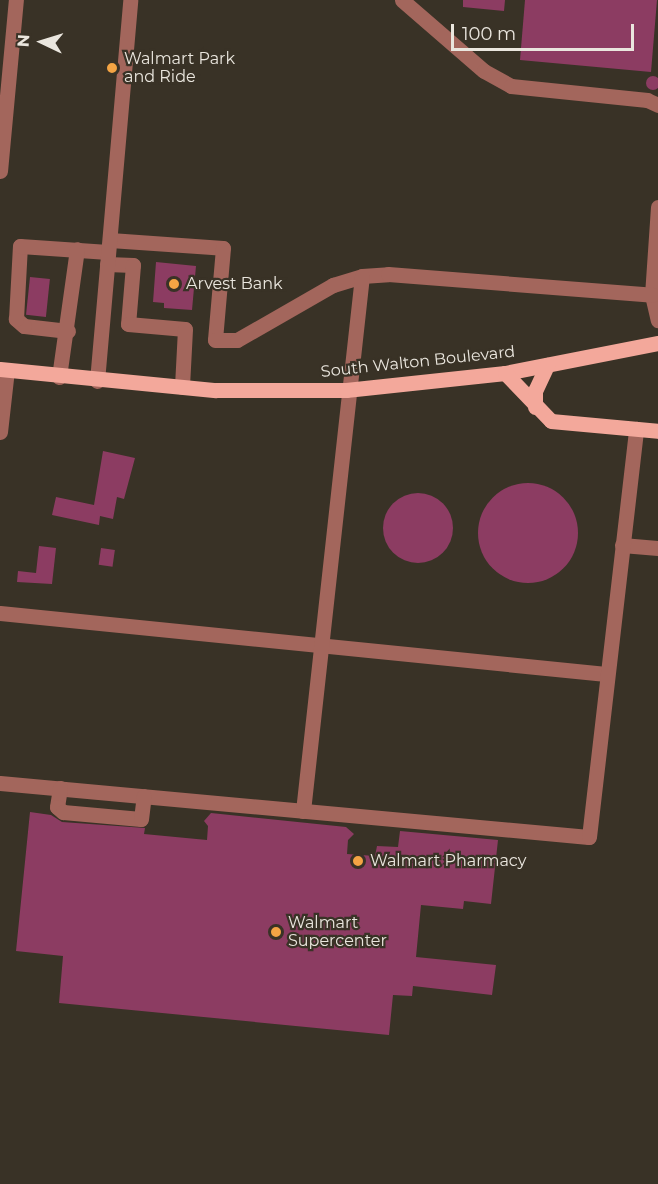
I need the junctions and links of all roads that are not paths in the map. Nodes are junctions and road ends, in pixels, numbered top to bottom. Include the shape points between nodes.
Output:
1 (16, 0) edge
2 (130, 0) edge
3 (402, 0) edge
4 (658, 105) edge
5 (0, 171) edge
6 (658, 207) edge
7 (77, 249) junction
8 (108, 252) junction
9 (656, 265) edge
10 (362, 276) junction
11 (652, 296) junction
12 (658, 320) edge
13 (68, 331) junction
14 (658, 342) edge
15 (547, 366) junction
16 (3, 370) edge
17 (505, 373) junction
18 (59, 377) junction
19 (97, 381) junction
20 (182, 387) junction
21 (346, 390) junction
22 (535, 407) junction
23 (636, 429) junction
24 (658, 431) edge
25 (0, 432) edge
26 (622, 545) junction
27 (658, 548) edge
28 (0, 613) edge
29 (320, 645) junction
30 (606, 674) junction
31 (0, 783) edge
32 (60, 788) junction
33 (144, 796) junction
34 (303, 811) junction

1 - 5 street
2 - 8 street
3 - 4 street via 484,70 511,87 647,100
6 - 9 street
7 - 8 street
7 - 13 street
7 - 13 street via 20,246 16,319 24,327
8 - 10 street via 223,248 215,340 237,340 333,285
8 - 19 street
8 - 20 street via 134,265 128,324 185,329
9 - 11 street
10 - 11 street via 388,274
10 - 21 street
11 - 12 street
13 - 18 street
14 - 15 main road, South Walton Boulevard
15 - 17 main road, South Walton Boulevard
15 - 22 main road via 535,391
16 - 18 main road, South Walton Boulevard
16 - 25 street
17 - 21 main road, South Walton Boulevard
17 - 22 main road
18 - 19 main road, South Walton Boulevard
19 - 20 main road, South Walton Boulevard
20 - 21 main road, South Walton Boulevard
21 - 29 street
22 - 23 main road via 551,421
23 - 24 main road
23 - 26 street
26 - 27 street
26 - 30 street
28 - 29 street
29 - 30 street
29 - 34 street
30 - 34 street via 589,837
31 - 32 street
32 - 33 street
32 - 33 street via 57,807 63,812 141,819
33 - 34 street

